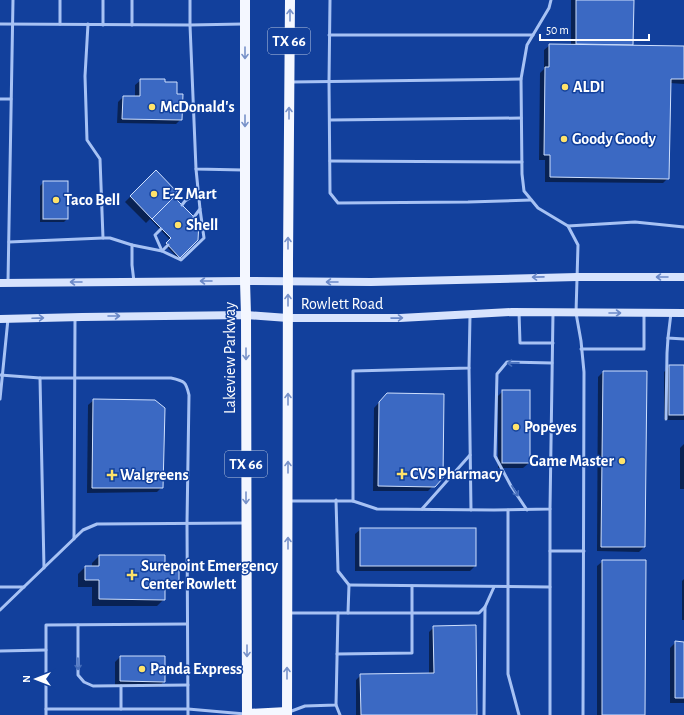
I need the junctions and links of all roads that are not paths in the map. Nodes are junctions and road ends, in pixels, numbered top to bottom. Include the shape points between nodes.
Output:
1 (13, 0) edge
2 (60, 0) edge
3 (103, 0) edge
4 (132, 0) edge
5 (190, 0) edge
6 (245, 0) edge
7 (290, 0) edge
8 (330, 0) edge
9 (551, 0) edge
10 (0, 24) edge
11 (13, 24) junction
12 (60, 24) junction
13 (88, 24) junction
14 (245, 24) junction
15 (103, 25) junction
16 (132, 25) junction
17 (190, 25) junction
18 (329, 35) junction
19 (533, 35) junction
20 (521, 79) junction
21 (289, 82) junction
22 (329, 82) junction
23 (0, 99) edge
24 (12, 99) junction
25 (521, 118) junction
26 (330, 120) junction
27 (330, 161) junction
28 (522, 162) junction
29 (196, 169) junction
30 (244, 170) junction
31 (198, 193) junction
32 (531, 200) junction
33 (182, 205) dead end
34 (200, 209) junction
35 (194, 217) dead end
36 (568, 226) junction
37 (161, 228) dead end
38 (684, 228) edge
39 (103, 238) junction
40 (9, 242) junction
41 (168, 245) dead end
42 (132, 246) junction
43 (162, 251) junction
44 (684, 276) edge
45 (577, 277) junction
46 (245, 281) junction
47 (4, 282) edge
48 (134, 282) junction
49 (288, 282) junction
50 (0, 291) edge
51 (519, 312) junction
52 (553, 313) junction
53 (576, 313) junction
54 (644, 313) junction
55 (671, 313) junction
56 (684, 313) edge
57 (470, 314) junction
58 (246, 316) junction
59 (75, 317) junction
60 (288, 318) junction
61 (4, 319) edge
62 (668, 338) junction
63 (684, 339) edge
64 (552, 343) junction
65 (581, 349) junction
66 (552, 363) junction
67 (469, 368) junction
68 (1, 375) edge
69 (40, 378) junction
70 (75, 378) junction
71 (0, 399) edge
72 (666, 419) dead end
73 (470, 455) junction
74 (336, 500) junction
75 (288, 501) junction
76 (353, 501) junction
77 (422, 509) junction
78 (550, 509) junction
79 (471, 510) junction
80 (508, 510) junction
81 (527, 510) junction
82 (187, 523) junction
83 (246, 523) junction
84 (74, 539) junction
85 (550, 551) junction
86 (584, 551) junction
87 (44, 568) junction
88 (349, 585) junction
89 (412, 586) junction
90 (0, 587) edge
91 (24, 587) junction
92 (494, 587) junction
93 (508, 587) junction
94 (550, 587) junction
95 (485, 606) junction
96 (0, 610) edge
97 (288, 613) junction
98 (338, 613) junction
99 (348, 613) junction
100 (412, 613) junction
101 (78, 624) junction
102 (187, 624) junction
103 (46, 650) junction
104 (0, 651) edge
105 (337, 654) junction
106 (188, 685) junction
107 (121, 686) junction
108 (336, 704) junction
109 (46, 709) junction
110 (121, 709) junction
111 (188, 709) junction
112 (287, 714) edge
113 (46, 715) edge
114 (188, 715) edge
115 (247, 715) edge
116 (340, 715) edge
117 (484, 715) edge
118 (519, 715) edge
119 (550, 715) edge
120 (583, 715) edge

1 - 11 lane
2 - 12 lane
3 - 15 lane
4 - 16 lane
5 - 17 lane
6 - 14 main road, Lakeview Parkway / TX 66
21 -> 7 main road, TX 66
8 - 18 lane
9 - 19 lane
10 - 11 lane
11 - 12 lane
11 - 24 lane
12 - 13 lane
13 - 15 lane
13 - 39 lane via 85,76 87,140 100,158
14 - 17 lane
14 -> 30 main road, Lakeview Parkway / TX 66
15 - 16 lane
16 - 17 lane
17 - 29 lane
18 - 19 lane
18 - 22 lane
19 - 20 lane via 527,45
20 - 22 lane
20 - 25 lane
21 - 22 lane
49 -> 21 main road, TX 66
22 - 26 lane
23 - 24 lane
24 - 40 lane
25 - 26 lane
25 - 28 lane
26 - 27 lane
27 - 28 lane
27 - 32 lane via 330,193 338,203
28 - 32 lane via 524,191
29 - 30 lane
29 - 31 lane
30 - 46 main road, Lakeview Parkway / TX 66
31 - 33 lane
31 - 34 lane
32 - 36 lane via 538,208
34 - 35 lane
34 - 43 lane via 204,238 181,260
36 - 38 lane via 635,222
36 - 45 lane via 578,245
37 - 43 lane via 155,235
39 - 40 lane
39 - 42 lane
40 - 47 lane
41 - 43 lane
42 - 43 lane
42 - 48 lane
44 -> 45 main road, Rowlett Road
45 -> 49 main road, Rowlett Road
45 - 53 lane
46 -> 48 main road, Rowlett Road
46 - 49 main road, Rowlett Road
46 - 58 main road, Lakeview Parkway / TX 66
48 -> 47 main road, Rowlett Road
47 - 50 main road
60 -> 49 main road, TX 66
51 - 52 main road, Rowlett Road
51 - 57 main road, Rowlett Road
51 - 64 lane via 520,343
52 - 53 main road, Rowlett Road
52 - 64 lane
53 -> 54 main road, Rowlett Road
53 - 65 lane
54 - 55 main road, Rowlett Road
54 - 65 lane via 644,349
55 - 56 main road, Rowlett Road
55 - 62 lane
60 -> 57 main road, Rowlett Road via 400,318
57 - 67 lane
59 -> 58 main road, Rowlett Road
58 - 60 main road, Rowlett Road
58 -> 83 main road, Lakeview Parkway / TX 66
61 -> 59 main road, Rowlett Road
59 - 70 lane
75 -> 60 main road, TX 66
61 - 68 lane
62 - 63 lane
62 - 72 lane
64 - 66 lane
65 - 86 lane via 584,372
66 - 78 lane
66 -> 81 lane via 507,362 497,374 495,456
67 - 73 lane
67 - 76 lane via 353,371
68 - 69 lane
68 - 71 lane
69 - 70 lane
69 - 87 lane
70 - 82 lane via 171,378 181,380 186,385 189,395
70 - 84 lane
73 - 77 lane
73 - 79 lane
74 - 75 lane
74 - 76 lane
74 - 88 lane via 338,571
97 -> 75 main road, TX 66
76 - 77 lane via 377,509
77 - 79 lane
78 - 81 lane
78 - 85 lane
79 - 80 lane
80 - 81 lane
80 - 93 lane
82 - 83 lane
82 - 84 lane via 97,524 83,530
82 - 102 lane
83 -> 115 main road, Lakeview Parkway / TX 66
84 - 87 lane
85 - 86 lane
85 - 94 lane
86 - 120 lane
87 - 91 lane
88 - 89 lane
88 - 99 lane
89 - 92 lane
89 - 100 lane
90 - 91 lane
91 - 96 lane
92 - 93 lane
92 - 95 lane
93 - 94 lane
93 - 118 lane via 508,674
94 - 119 lane
95 - 100 lane via 479,613
95 - 117 lane
97 - 98 lane
112 -> 97 main road, TX 66
98 - 99 lane
98 - 105 lane
99 - 100 lane
100 - 105 lane via 412,653
101 - 102 lane
101 - 103 lane via 46,625
101 -> 107 lane via 78,675 84,682 93,686
102 - 106 lane
103 - 104 lane
103 - 109 lane
105 - 108 lane
106 - 107 lane
106 - 111 lane
107 - 110 lane
108 - 112 lane via 305,706
108 - 116 lane
109 - 110 lane
109 - 113 lane
110 - 111 lane
111 - 114 lane
111 - 115 lane
112 - 115 main road

